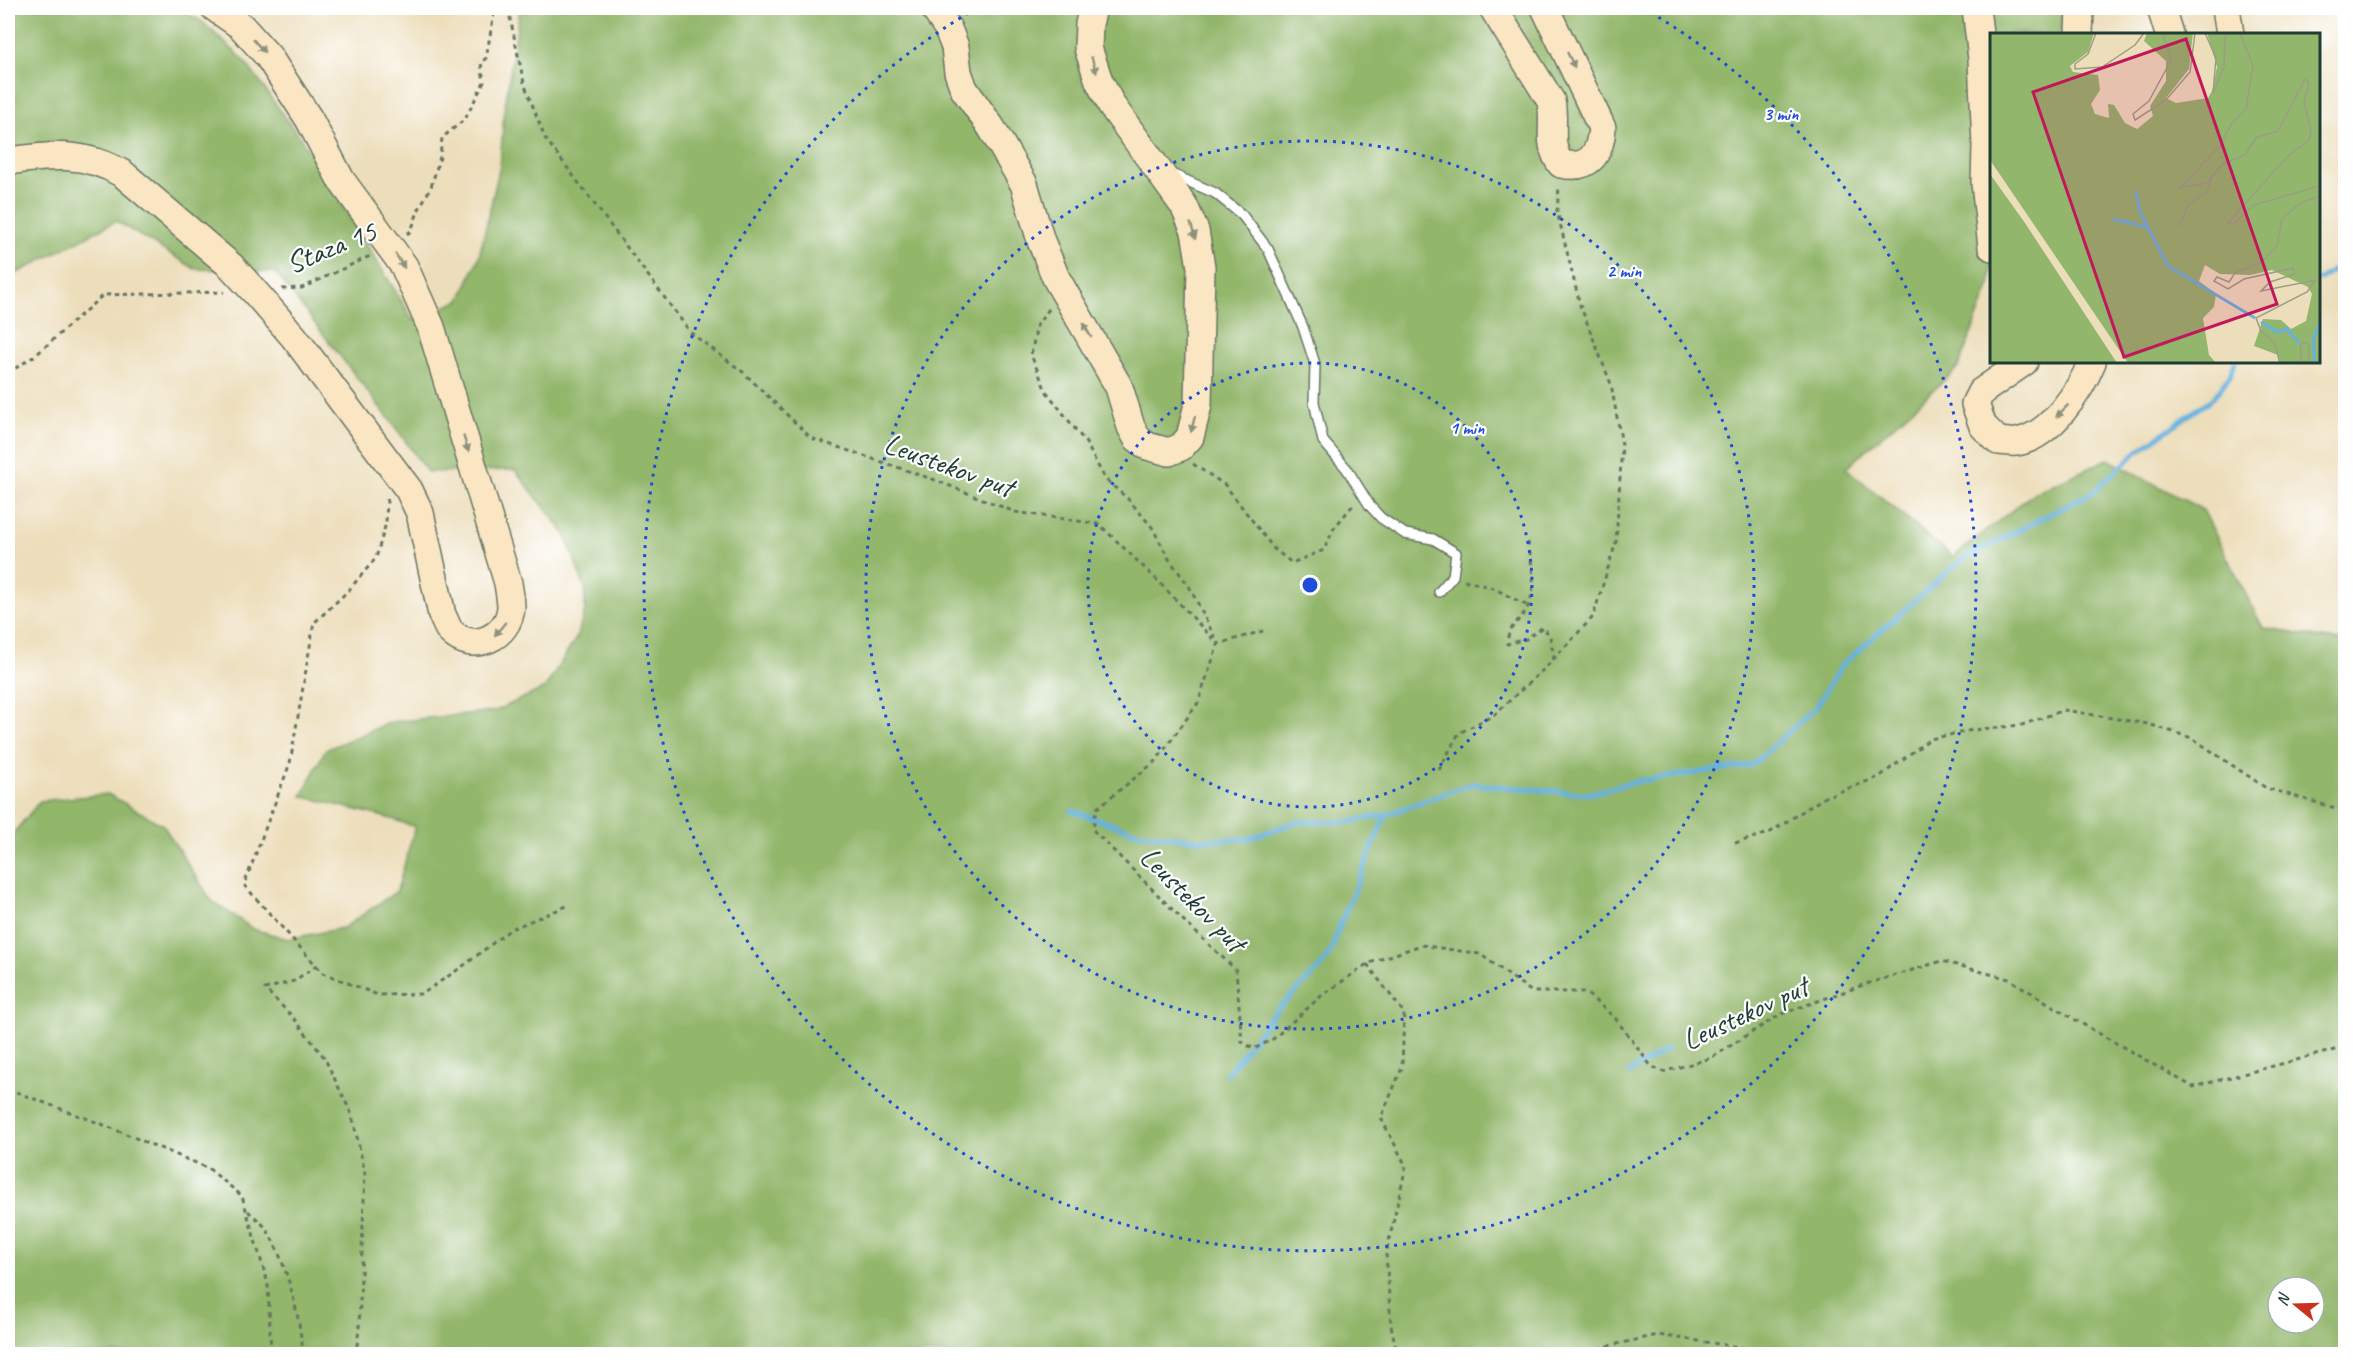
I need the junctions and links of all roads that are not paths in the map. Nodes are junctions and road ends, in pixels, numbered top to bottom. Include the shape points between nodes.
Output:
1 (215, 8) edge
2 (934, 8) edge
3 (1093, 8) edge
4 (1493, 8) edge
5 (1545, 8) edge
6 (1976, 8) edge
7 (2080, 8) edge
8 (2161, 8) edge
9 (2226, 8) edge
10 (2079, 33) edge
11 (2169, 33) edge
12 (2230, 33) edge
13 (8, 161) edge
14 (1156, 167) junction
15 (1990, 235) edge
16 (2023, 363) edge
17 (2091, 363) edge
18 (1439, 592) dead end

1 -> 13 main road via 241,26 268,56 309,119 341,180 404,266 431,327 508,583 511,608 505,625 491,639 460,639 449,630 442,615 420,513 409,490 294,337 231,266 108,165 58,156
14 -> 2 main road via 1184,206 1195,231 1201,267 1198,405 1190,437 1169,452 1147,446 1131,427 1119,387 1056,278 1024,184 964,89 948,29
3 -> 14 main road via 1088,48 1099,81
5 -> 4 main road via 1602,128 1601,144 1594,157 1574,167 1561,164 1554,154 1551,101
6 - 15 main road
7 - 10 main road
8 - 11 main road
9 - 12 main road
14 - 18 lane via 1215,193 1242,214 1268,249 1315,364 1314,402 1323,441 1381,518 1405,534 1433,539 1456,553 1453,576
17 -> 16 main road via 2071,402 2048,425 2018,442 1998,441 1983,426 1975,405 1981,392

